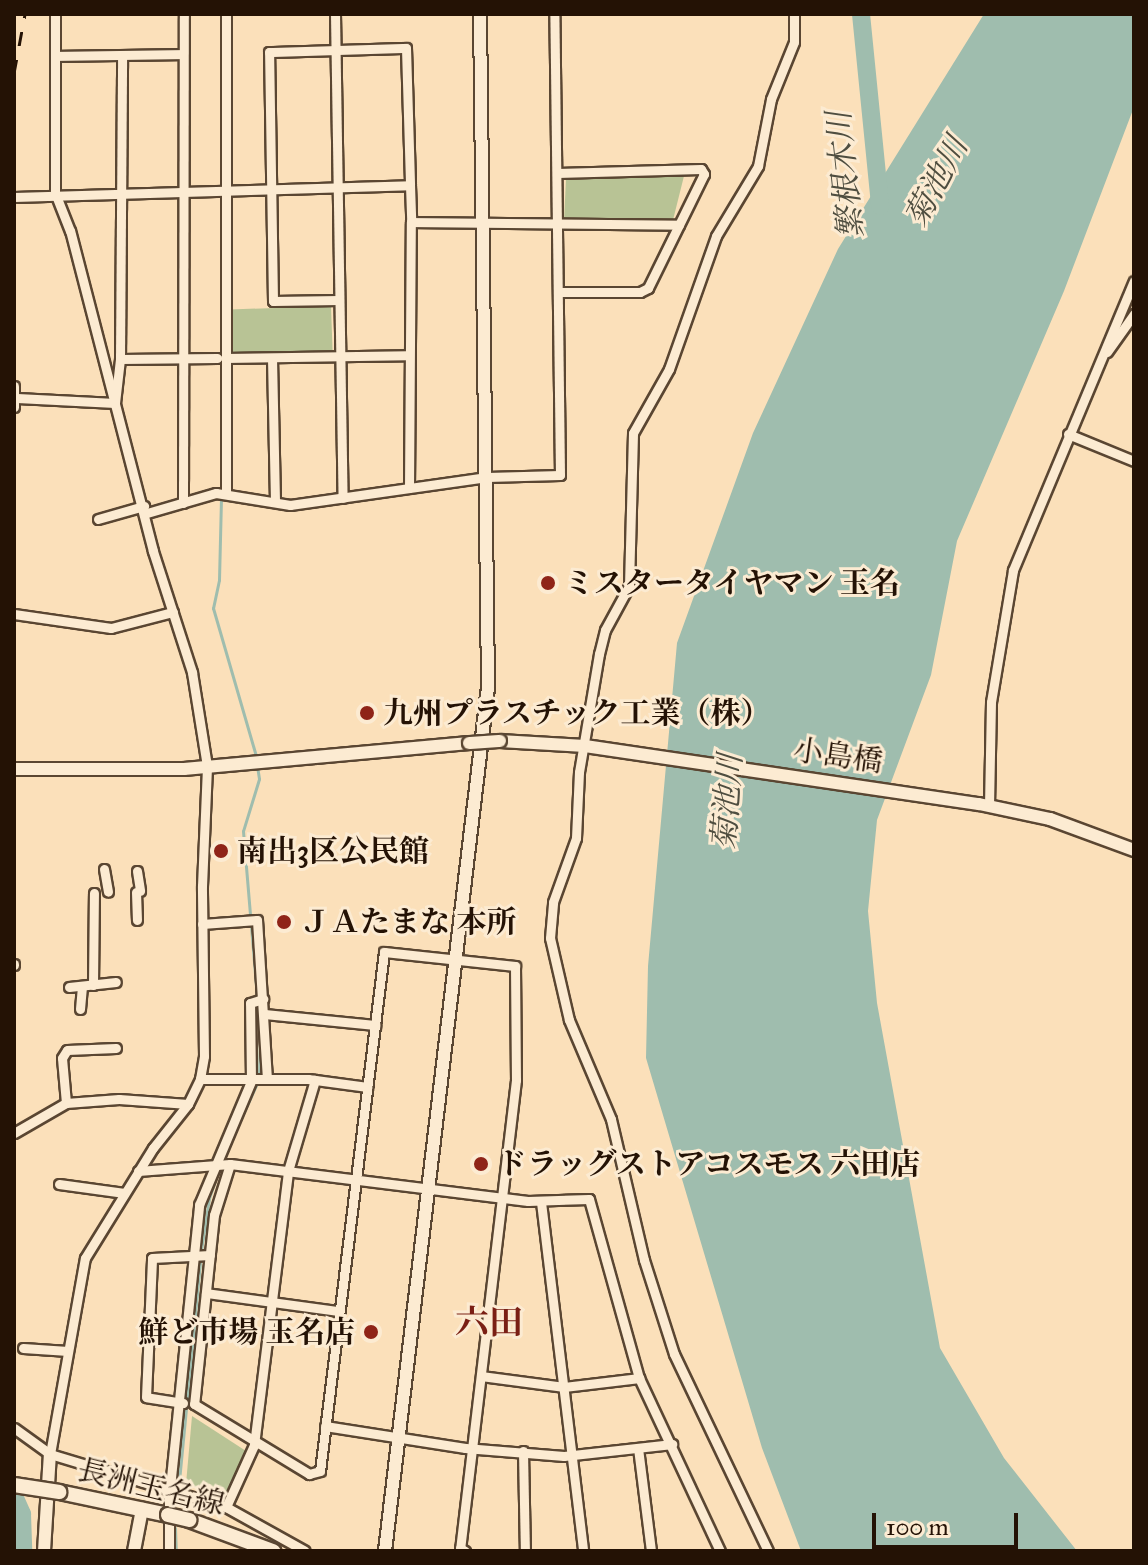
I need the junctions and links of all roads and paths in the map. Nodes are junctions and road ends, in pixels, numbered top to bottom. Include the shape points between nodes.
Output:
1 (55, 14) edge
2 (184, 14) edge
3 (226, 14) edge
4 (335, 14) edge
5 (480, 14) edge
6 (554, 14) edge
7 (794, 14) edge
8 (335, 51) junction
9 (183, 54) junction
10 (56, 56) junction
11 (122, 56) junction
12 (557, 173) junction
13 (410, 185) junction
14 (336, 189) junction
15 (270, 190) junction
16 (121, 191) junction
17 (183, 191) junction
18 (220, 191) junction
19 (55, 193) junction
20 (14, 197) edge
21 (411, 222) junction
22 (679, 225) junction
23 (483, 226) junction
24 (558, 226) junction
25 (1134, 281) edge
26 (559, 292) junction
27 (339, 300) junction
28 (1134, 314) edge
29 (1104, 354) junction
30 (407, 355) junction
31 (340, 357) junction
32 (221, 358) junction
33 (272, 358) junction
34 (120, 359) junction
35 (183, 359) junction
36 (14, 386) edge
37 (15, 402) edge
38 (115, 403) junction
39 (1068, 434) junction
40 (1134, 461) edge
41 (487, 477) junction
42 (409, 488) junction
43 (222, 493) junction
44 (343, 498) junction
45 (275, 501) junction
46 (183, 503) junction
47 (145, 510) junction
48 (98, 519) dead end
49 (173, 612) junction
50 (14, 614) edge
51 (589, 747) junction
52 (207, 766) junction
53 (14, 769) edge
54 (984, 805) junction
55 (1134, 850) edge
56 (104, 869) dead end
57 (137, 871) dead end
58 (108, 892) dead end
59 (94, 893) dead end
60 (137, 920) dead end
61 (202, 924) junction
62 (457, 960) junction
63 (116, 982) dead end
64 (88, 985) junction
65 (69, 987) dead end
66 (259, 1000) junction
67 (80, 1009) dead end
68 (264, 1014) junction
69 (375, 1025) junction
70 (116, 1048) dead end
71 (200, 1079) junction
72 (258, 1080) junction
73 (315, 1080) junction
74 (367, 1087) junction
75 (66, 1103) junction
76 (188, 1104) junction
77 (14, 1133) edge
78 (221, 1164) junction
79 (138, 1171) junction
80 (288, 1171) junction
81 (355, 1178) junction
82 (59, 1184) dead end
83 (429, 1187) junction
84 (124, 1193) junction
85 (504, 1198) junction
86 (541, 1202) junction
87 (201, 1254) junction
88 (206, 1293) junction
89 (272, 1303) junction
90 (338, 1311) junction
91 (23, 1348) dead end
92 (68, 1351) junction
93 (481, 1376) junction
94 (639, 1378) junction
95 (564, 1387) junction
96 (187, 1404) junction
97 (325, 1426) junction
98 (14, 1428) edge
99 (399, 1436) junction
100 (672, 1444) junction
101 (254, 1445) junction
102 (472, 1448) junction
103 (638, 1448) junction
104 (523, 1451) junction
105 (50, 1454) junction
106 (571, 1454) junction
107 (14, 1485) edge
108 (171, 1488) junction
109 (226, 1507) junction
110 (142, 1509) junction
111 (721, 1549) edge
112 (44, 1551) edge
113 (134, 1551) edge
114 (169, 1551) edge
115 (273, 1551) edge
116 (305, 1551) edge
117 (385, 1551) edge
118 (465, 1551) edge
119 (525, 1551) edge
120 (583, 1551) edge
121 (651, 1551) edge
122 (768, 1551) edge

1 - 10 street
2 - 9 street
3 - 18 street
4 - 8 street
5 - 23 street
6 - 12 street
7 - 51 street via 794,42 771,99 758,166 716,236 676,354 633,433 629,586 605,630
8 - 13 street via 406,48
8 - 14 street
8 - 15 street via 269,52
9 - 11 street
9 - 17 street
10 - 11 street
10 - 19 street
11 - 16 street
12 - 22 street via 701,169 704,174
12 - 24 street
13 - 14 street
13 - 21 street
14 - 15 street
14 - 27 street
15 - 18 street
15 - 27 street via 273,301
16 - 17 street
16 - 19 street
16 - 34 street
17 - 18 street
17 - 35 street
18 - 32 street
19 - 20 street
19 - 38 street
21 - 23 street
21 - 30 street
22 - 24 street
22 - 26 street via 648,288
23 - 24 street
23 - 41 street
24 - 26 street
25 - 29 street
26 - 41 street via 560,475
27 - 31 street
28 - 29 street
29 - 39 street
30 - 31 street
30 - 42 street
31 - 33 street
31 - 44 street
32 - 33 street
32 - 35 street
32 - 43 street
33 - 45 street
34 - 35 street
34 - 38 street
35 - 46 street
36 - 37 street
37 - 38 street
38 - 47 street
39 - 40 street
39 - 54 street via 1005,602
41 - 42 street
41 - 62 street via 488,687
42 - 44 street
43 - 45 street
43 - 46 street
44 - 45 street via 290,505
46 - 47 street
47 - 48 street
47 - 49 street
49 - 50 street via 111,628
49 - 52 street via 192,672
51 - 52 street, 小島橋, bridge via 500,741
51 - 54 street, 小島橋
51 - 122 street via 576,838 553,902 550,938 559,983 574,1034 611,1119 644,1260 674,1354
52 - 53 street, 小島橋
52 - 61 street
54 - 55 street, 小島橋 via 1050,819
56 - 58 street
57 - 60 street
59 - 64 street
61 - 66 street via 257,920
61 - 71 street
62 - 69 street via 384,952
62 - 83 street
62 - 85 street via 515,966 519,976 516,1080
63 - 64 street
64 - 65 street
64 - 67 street
66 - 68 street
66 - 72 street
68 - 69 street
68 - 72 street
69 - 74 street
70 - 75 street via 67,1050 62,1058
71 - 72 street
71 - 76 street
72 - 73 street
72 - 78 street
73 - 74 street
73 - 80 street
74 - 81 street
75 - 76 street via 119,1099
75 - 77 street
76 - 79 street
78 - 79 street
78 - 80 street
78 - 87 street
78 - 87 street via 199,1205
79 - 84 street
80 - 81 street
80 - 89 street
81 - 83 street
81 - 90 street
82 - 84 street
83 - 85 street
83 - 99 street
84 - 92 street via 85,1258
85 - 86 street
85 - 93 street
86 - 94 street via 593,1203
86 - 95 street
87 - 88 street
87 - 96 street
87 - 96 street via 152,1258 146,1397
88 - 89 street
88 - 96 street
89 - 90 street
89 - 101 street
90 - 97 street
91 - 92 street
92 - 105 street
93 - 95 street
93 - 102 street
94 - 95 street
94 - 100 street
95 - 106 street
96 - 101 street
96 - 108 street
97 - 99 street
97 - 101 street via 320,1471 309,1474
98 - 105 street
99 - 102 street
99 - 117 street
100 - 103 street
100 - 111 street
101 - 109 street
102 - 104 street
102 - 118 street via 460,1548
103 - 106 street
103 - 121 street
104 - 106 street
104 - 119 street
105 - 108 street
105 - 112 street
106 - 120 street
107 - 110 main road, 長洲玉名線, bridge
108 - 109 street
108 - 114 street
109 - 116 street
110 - 113 street
110 - 115 main road, 長洲玉名線, bridge

